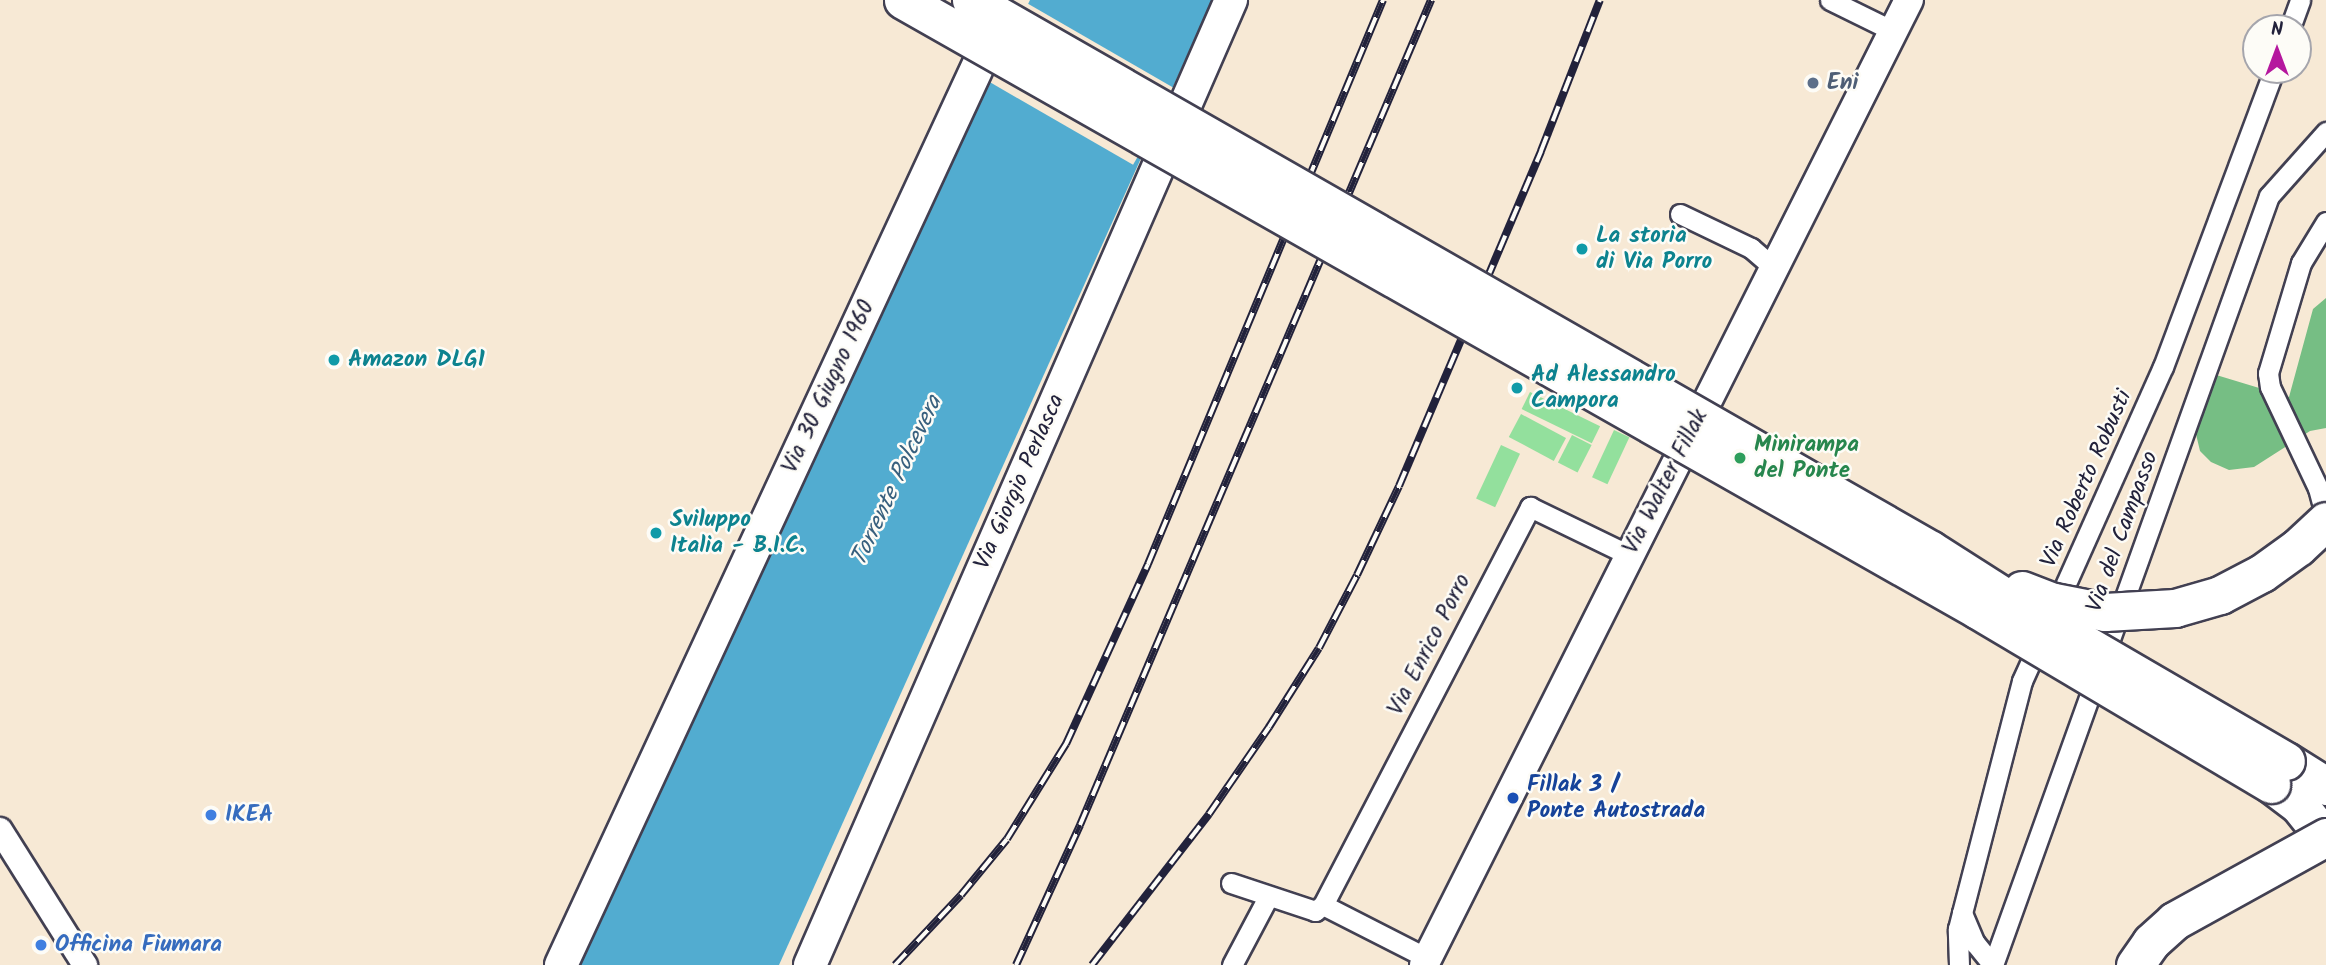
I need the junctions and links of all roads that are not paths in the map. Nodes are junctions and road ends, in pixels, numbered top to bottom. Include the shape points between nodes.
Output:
1 (904, 0) edge
2 (971, 0) edge
3 (1008, 0) edge
4 (1231, 0) edge
5 (1830, 0) edge
6 (1909, 0) edge
7 (1893, 32) junction
8 (2269, 84) edge
9 (2326, 132) edge
10 (1680, 214) dead end
11 (2326, 222) edge
12 (1773, 268) junction
13 (2326, 520) edge
14 (1931, 550) junction
15 (1629, 555) junction
16 (2279, 773) junction
17 (2326, 786) edge
18 (0, 830) edge
19 (2326, 838) edge
20 (1231, 883) dead end
21 (1268, 897) junction
22 (1323, 905) junction
23 (1962, 913) junction
24 (1426, 961) edge
25 (85, 965) edge
26 (561, 965) edge
27 (810, 965) edge
28 (1232, 965) edge
29 (1959, 965) edge
30 (1993, 965) edge
31 (2135, 965) edge

1 - 16 highway, bridge via 1978,610
2 - 14 highway, bridge
3 - 26 main road, Via 30 Giugno 1960
4 - 27 main road, Via Giorgio Perlasca
5 - 7 street
6 - 7 main road, Via Walter Fillak
7 - 12 main road, Via Walter Fillak
8 - 23 street, Via Roberto Robusti via 2163,367 2022,681
9 - 30 street, Via del Campasso via 2269,196
10 - 12 street via 1751,248
11 - 13 street via 2301,263 2268,373 2270,387 2318,488
12 - 15 main road, Via Walter Fillak
13 - 14 highway, bridge via 2280,561 2242,584 2196,603 2153,611 2105,611 2054,602
14 - 16 highway, bridge
15 - 22 street, Via Enrico Porro via 1530,507
15 - 24 main road, Via Walter Fillak
16 - 17 highway
16 - 19 highway
18 - 25 street
19 - 31 highway, bridge via 2174,921
20 - 21 street
21 - 22 street via 1315,911
21 - 28 street
22 - 24 street
23 - 29 street, Via Roberto Robusti
23 - 30 street via 1975,943

